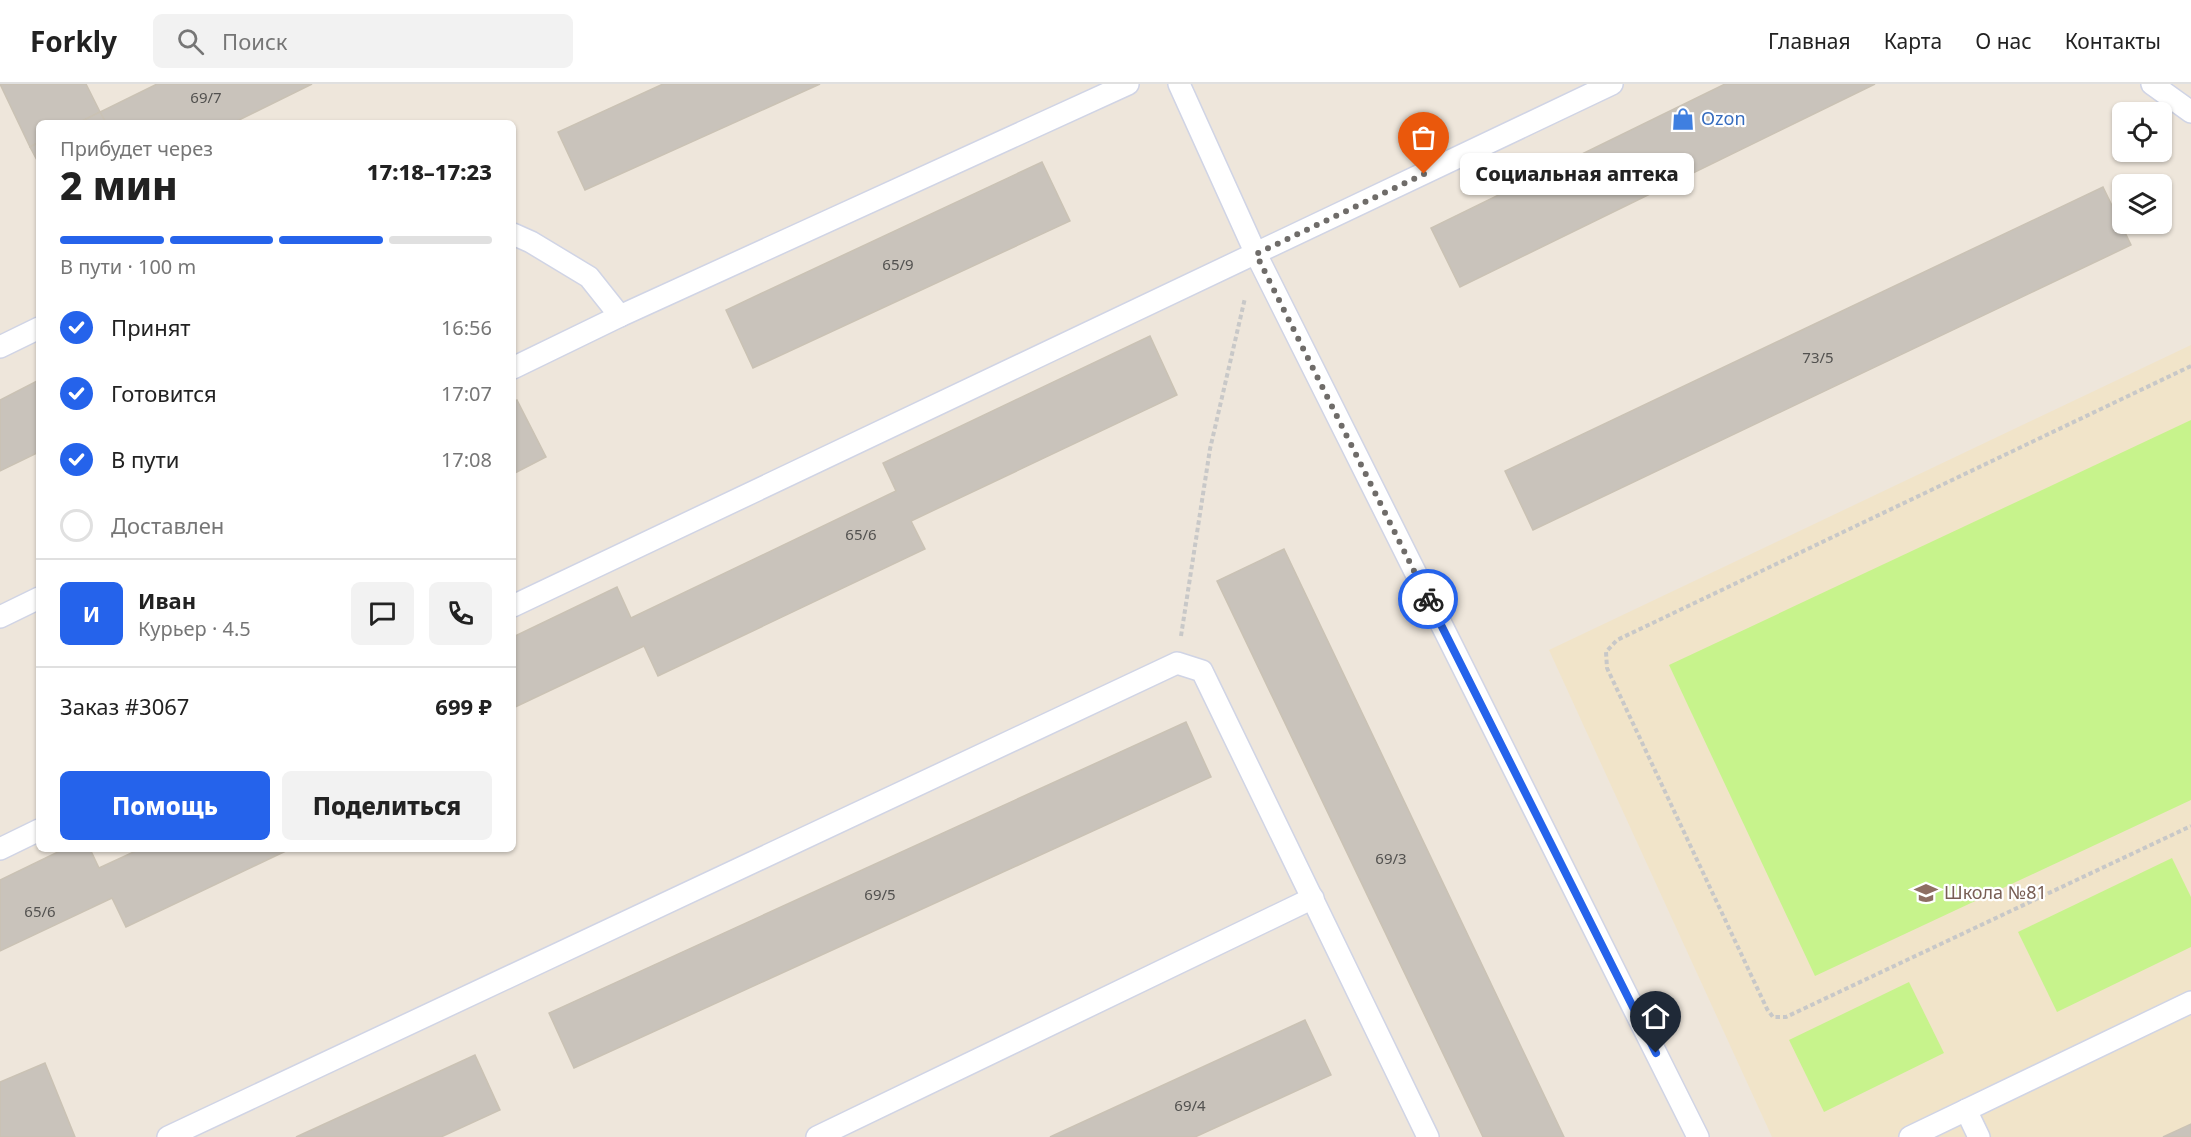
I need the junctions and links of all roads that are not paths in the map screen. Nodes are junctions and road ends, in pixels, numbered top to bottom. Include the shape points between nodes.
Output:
1 (1128, 84) edge
2 (1179, 84) edge
3 (1612, 84) edge
4 (2152, 84) edge
5 (2191, 112) edge
6 (516, 235) edge
7 (1256, 254) junction
8 (620, 316) junction
9 (36, 329) edge
10 (0, 347) edge
11 (516, 367) edge
12 (36, 599) edge
13 (516, 605) edge
14 (0, 617) edge
15 (36, 831) edge
16 (0, 849) edge
17 (1313, 898) junction
18 (2191, 1002) edge
19 (1966, 1110) junction
20 (168, 1137) edge
21 (817, 1137) edge
22 (1428, 1137) edge
23 (1698, 1137) edge
24 (1910, 1137) edge
25 (1979, 1137) edge

1 - 8 lane
2 - 7 lane
3 - 7 lane
4 - 5 lane
6 - 8 lane via 589,277
7 - 13 lane
7 - 23 lane
8 - 11 lane
9 - 10 lane
12 - 14 lane
15 - 16 lane
17 - 20 lane via 1202,671 1177,663
17 - 21 lane
17 - 22 lane
18 - 19 lane
19 - 24 lane
19 - 25 lane

